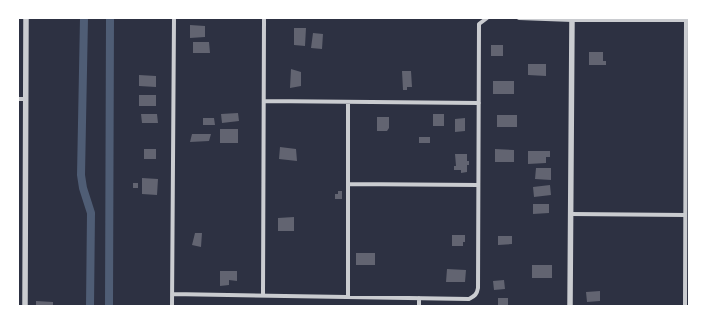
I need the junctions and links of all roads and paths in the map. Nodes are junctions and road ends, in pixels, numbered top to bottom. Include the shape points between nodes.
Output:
1 (26, 18) edge
2 (174, 18) edge
3 (264, 18) edge
4 (487, 18) edge
5 (519, 18) edge
6 (572, 19) edge
7 (688, 20) edge
8 (18, 99) edge
9 (25, 100) junction
10 (264, 102) junction
11 (348, 102) junction
12 (479, 103) junction
13 (687, 109) edge
14 (348, 184) junction
15 (478, 185) junction
16 (571, 214) junction
17 (685, 214) junction
18 (172, 294) junction
19 (263, 295) junction
20 (348, 297) junction
21 (419, 298) junction
22 (687, 300) edge
23 (25, 306) edge
24 (172, 306) edge
25 (419, 306) edge
26 (570, 306) edge
27 (685, 306) edge

1 - 9 street
2 - 18 street
3 - 10 street
4 - 12 street via 479,24
5 - 6 street
6 - 7 street
6 - 16 street
7 - 13 street
8 - 9 street
9 - 23 street
10 - 11 street
10 - 19 street
11 - 12 street
11 - 14 street
12 - 15 street
13 - 17 street
14 - 15 street
14 - 20 street
15 - 21 street via 477,293 469,299
16 - 17 street
16 - 26 street
17 - 22 street
18 - 19 street
18 - 24 street
19 - 20 street
20 - 21 street
21 - 25 street
22 - 27 street

